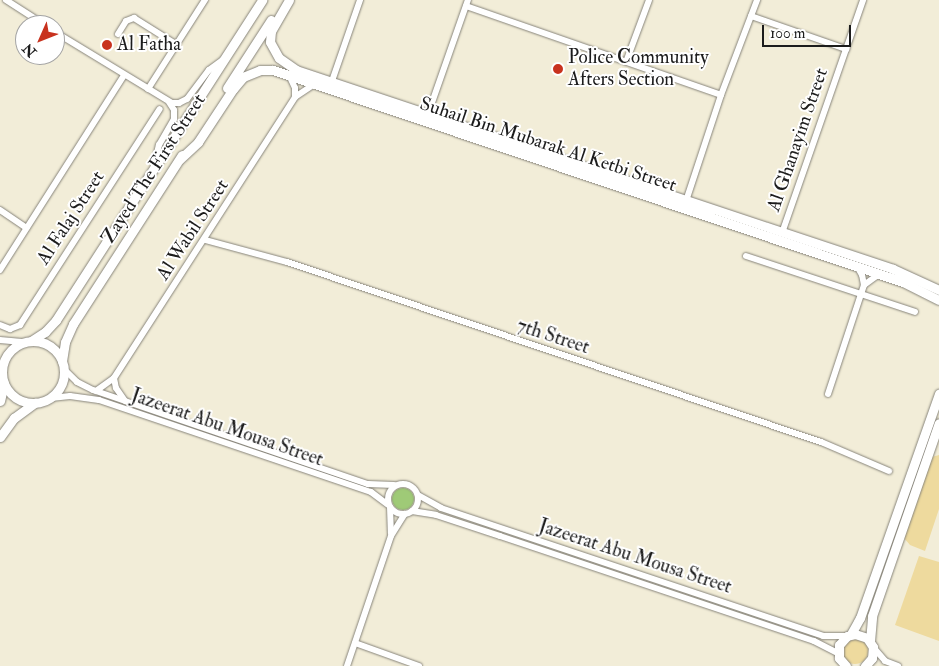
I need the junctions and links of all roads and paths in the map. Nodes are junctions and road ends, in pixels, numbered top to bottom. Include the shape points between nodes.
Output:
1 (6, 0) edge
2 (22, 0) edge
3 (205, 0) edge
4 (262, 0) edge
5 (284, 0) edge
6 (289, 0) edge
7 (360, 0) edge
8 (649, 0) edge
9 (757, 0) edge
10 (863, 0) edge
11 (467, 3) edge
12 (18, 7) junction
13 (30, 15) edge
14 (751, 16) junction
15 (118, 34) dead end
16 (65, 38) edge
17 (177, 44) junction
18 (846, 50) junction
19 (223, 60) junction
20 (626, 62) junction
21 (289, 74) junction
22 (124, 75) junction
23 (332, 81) junction
24 (316, 83) junction
25 (148, 89) junction
26 (720, 95) junction
27 (295, 97) junction
28 (169, 102) junction
29 (160, 109) dead end
30 (428, 114) junction
31 (180, 159) junction
32 (154, 167) junction
33 (686, 201) junction
34 (0, 210) edge
35 (27, 228) junction
36 (782, 233) junction
37 (205, 240) junction
38 (746, 256) dead end
39 (857, 266) junction
40 (0, 270) edge
41 (879, 274) junction
42 (864, 285) junction
43 (939, 290) edge
44 (861, 294) junction
45 (939, 300) edge
46 (915, 312) dead end
47 (0, 325) edge
48 (0, 340) edge
49 (27, 342) junction
50 (63, 365) junction
51 (114, 378) junction
52 (2, 379) edge
53 (96, 391) junction
54 (828, 394) dead end
55 (939, 394) edge
56 (51, 398) junction
57 (0, 401) edge
58 (126, 402) junction
59 (35, 403) junction
60 (939, 423) edge
61 (0, 437) edge
62 (889, 471) dead end
63 (394, 486) junction
64 (418, 495) junction
65 (389, 506) junction
66 (412, 511) junction
67 (405, 514) junction
68 (391, 536) junction
69 (849, 635) junction
70 (355, 643) junction
71 (871, 644) junction
72 (885, 661) junction
73 (842, 662) edge
74 (866, 665) edge
75 (347, 666) edge
76 (419, 666) edge
77 (898, 666) edge

1 - 12 street
2 - 12 street
3 - 17 street
4 - 19 street, Zayed The First Street
5 - 31 street, Zayed The First Street
6 - 23 street, Suhail Bin Mubarak Al Ketbi Street via 271,31 270,42 274,52 290,67
7 - 23 street
8 - 20 street
9 - 14 street
10 - 18 street, Al Ghanayim Street
11 - 20 street
11 - 30 street
12 - 13 street
14 - 18 street
14 - 26 street
15 - 17 street via 126,21 134,18
16 - 22 street
17 - 25 street
18 - 36 street, Al Ghanayim Street
19 - 28 street via 209,70 188,99 179,103
19 - 32 street, Zayed The First Street
20 - 26 street
21 - 24 street, Suhail Bin Mubarak Al Ketbi Street
21 - 27 street
21 - 31 street, Suhail Bin Mubarak Al Ketbi Street via 266,70 243,77 198,142
22 - 25 street
22 - 35 street
23 - 30 street, Suhail Bin Mubarak Al Ketbi Street
24 - 27 street, Al Wabil Street
24 - 39 street, Suhail Bin Mubarak Al Ketbi Street
25 - 28 street
26 - 33 street
27 - 37 street, Al Wabil Street
28 - 32 street via 174,110 174,119 159,145
29 - 47 street, Al Falaj Street via 20,325 10,329
30 - 33 street, Suhail Bin Mubarak Al Ketbi Street
31 - 50 street, Zayed The First Street via 73,324 65,342
32 - 49 street, Zayed The First Street via 56,320 45,332
33 - 36 street, Suhail Bin Mubarak Al Ketbi Street
34 - 35 street
35 - 40 street
36 - 43 street, Suhail Bin Mubarak Al Ketbi Street via 893,269
37 - 51 street, Al Wabil Street
37 - 62 street, 7th Street via 286,262 821,442
38 - 44 street
39 - 41 street, Suhail Bin Mubarak Al Ketbi Street
39 - 42 street
41 - 42 street
41 - 45 street, Suhail Bin Mubarak Al Ketbi Street via 904,282
42 - 44 street
44 - 46 street
44 - 54 street
48 - 49 street
49 - 50 street via 48,344
49 - 52 street via 14,347 4,359
50 - 53 street, Jazeerat Abu Mousa Street via 77,382
50 - 56 street via 61,386
51 - 53 street, Al Wabil Street
51 - 58 street via 118,393
52 - 57 street
52 - 59 street via 10,393 19,400
53 - 58 street, Jazeerat Abu Mousa Street
55 - 69 street via 860,618
56 - 59 street
56 - 65 street, Jazeerat Abu Mousa Street via 70,396 99,400 366,490
58 - 63 street, Jazeerat Abu Mousa Street via 368,484
59 - 61 street via 14,418
60 - 71 street via 872,616
63 - 64 street via 408,484
63 - 65 street via 387,496
64 - 66 street
64 - 69 street, Jazeerat Abu Mousa Street via 441,508 823,636
65 - 67 street via 396,513
65 - 68 street
66 - 67 street
66 - 73 street, Jazeerat Abu Mousa Street via 436,515 814,641
67 - 68 street
68 - 70 street
69 - 71 street via 860,634
69 - 73 street via 839,645
70 - 75 street
70 - 76 street
71 - 72 street
71 - 74 street via 872,658
72 - 74 street
72 - 77 street

